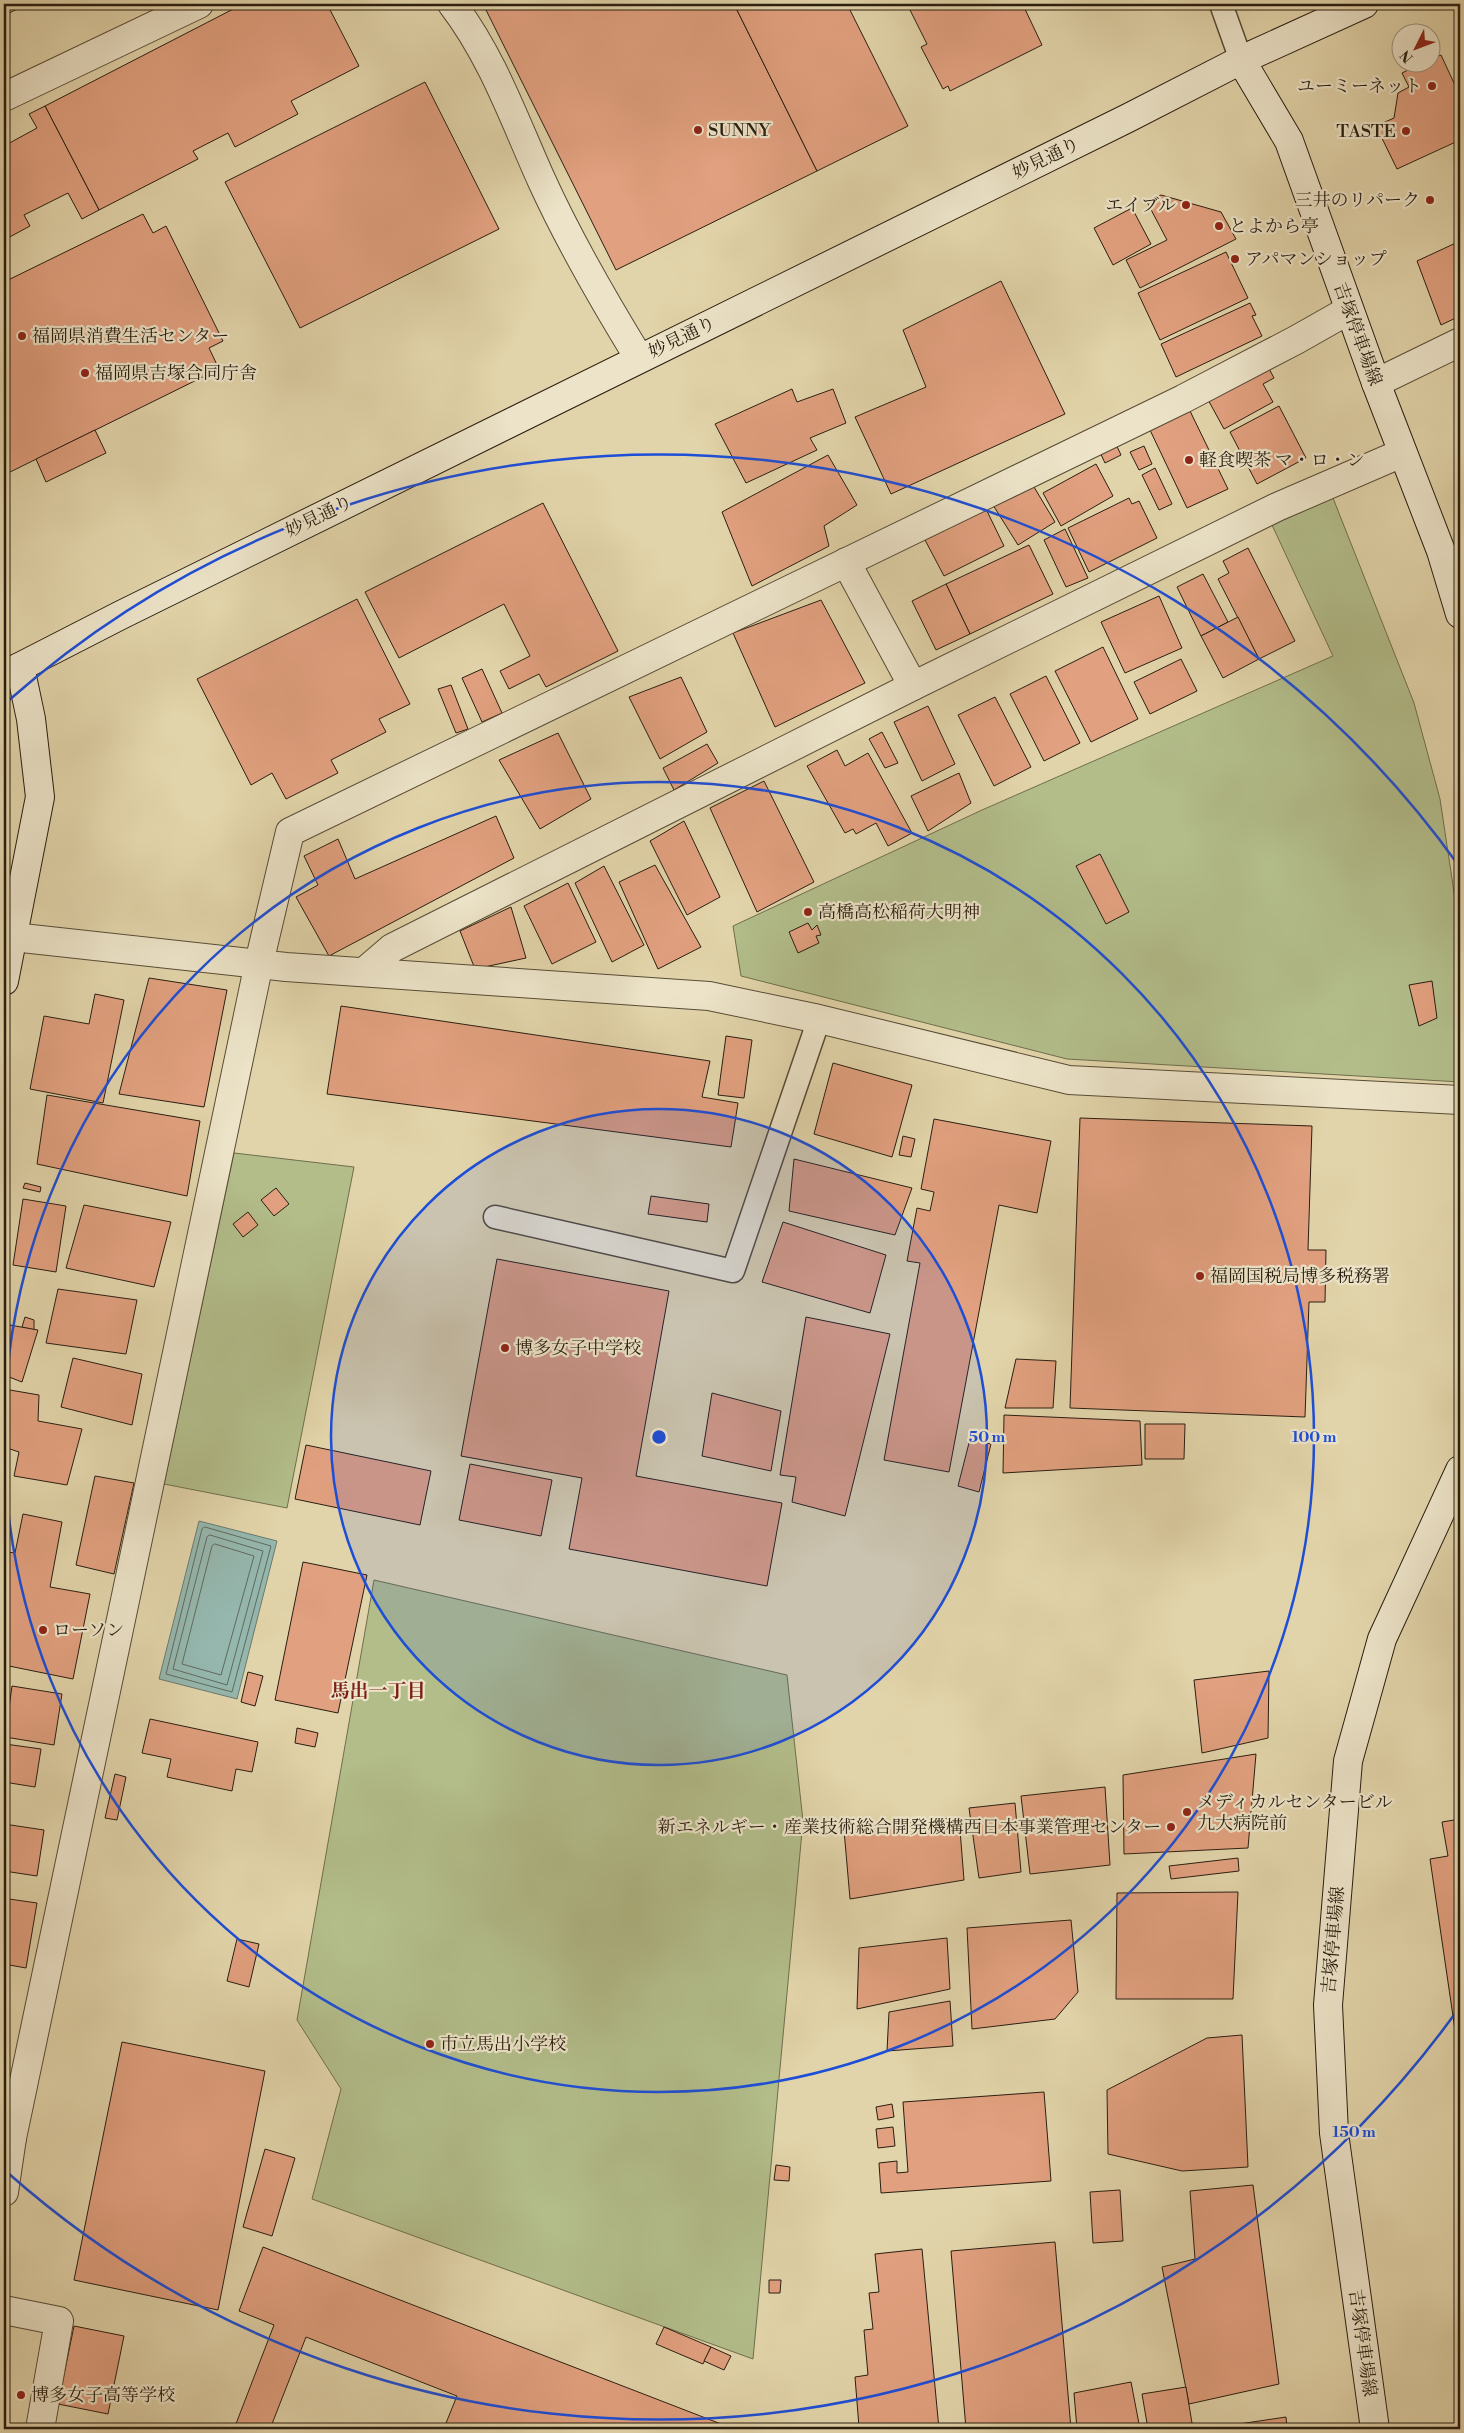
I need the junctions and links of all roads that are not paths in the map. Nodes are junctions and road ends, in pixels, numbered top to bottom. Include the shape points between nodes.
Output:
1 (200, 4) edge
2 (452, 4) edge
3 (1221, 4) edge
4 (1364, 4) edge
5 (1241, 60) junction
6 (4, 96) edge
7 (1349, 310) junction
8 (1460, 342) edge
9 (639, 358) junction
10 (1376, 383) junction
11 (1402, 453) junction
12 (846, 562) junction
13 (1460, 614) edge
14 (12, 671) edge
15 (912, 686) junction
16 (7, 960) edge
17 (259, 963) junction
18 (364, 972) junction
19 (819, 1019) junction
20 (1460, 1100) edge
21 (495, 1217) dead end
22 (1460, 1470) edge
23 (8, 2137) edge
24 (4, 2192) edge
25 (4, 2310) edge
26 (40, 2429) edge
27 (1376, 2429) edge

1 - 6 street
2 - 9 street via 497,77 542,181 606,304
3 - 5 lane
4 - 5 street, 妙見通り
5 - 7 street, 吉塚停車場線 via 1288,141
5 - 9 street, 妙見通り
7 - 10 street, 吉塚停車場線
7 - 12 street via 1183,399
8 - 10 street
9 - 14 street, 妙見通り
10 - 11 street, 吉塚停車場線
11 - 13 street, 吉塚停車場線 via 1441,551
11 - 15 street via 1278,507
12 - 15 street
12 - 17 street via 290,832
14 - 16 street via 31,719 40,797
15 - 18 street via 392,948
16 - 17 street
17 - 18 street
17 - 23 street
18 - 19 street via 709,996
19 - 20 street via 1069,1080
19 - 21 lane via 733,1271
22 - 27 street, 吉塚停車場線 via 1382,1638 1348,1761 1328,2005 1334,2133
23 - 24 street
25 - 26 street via 59,2321

